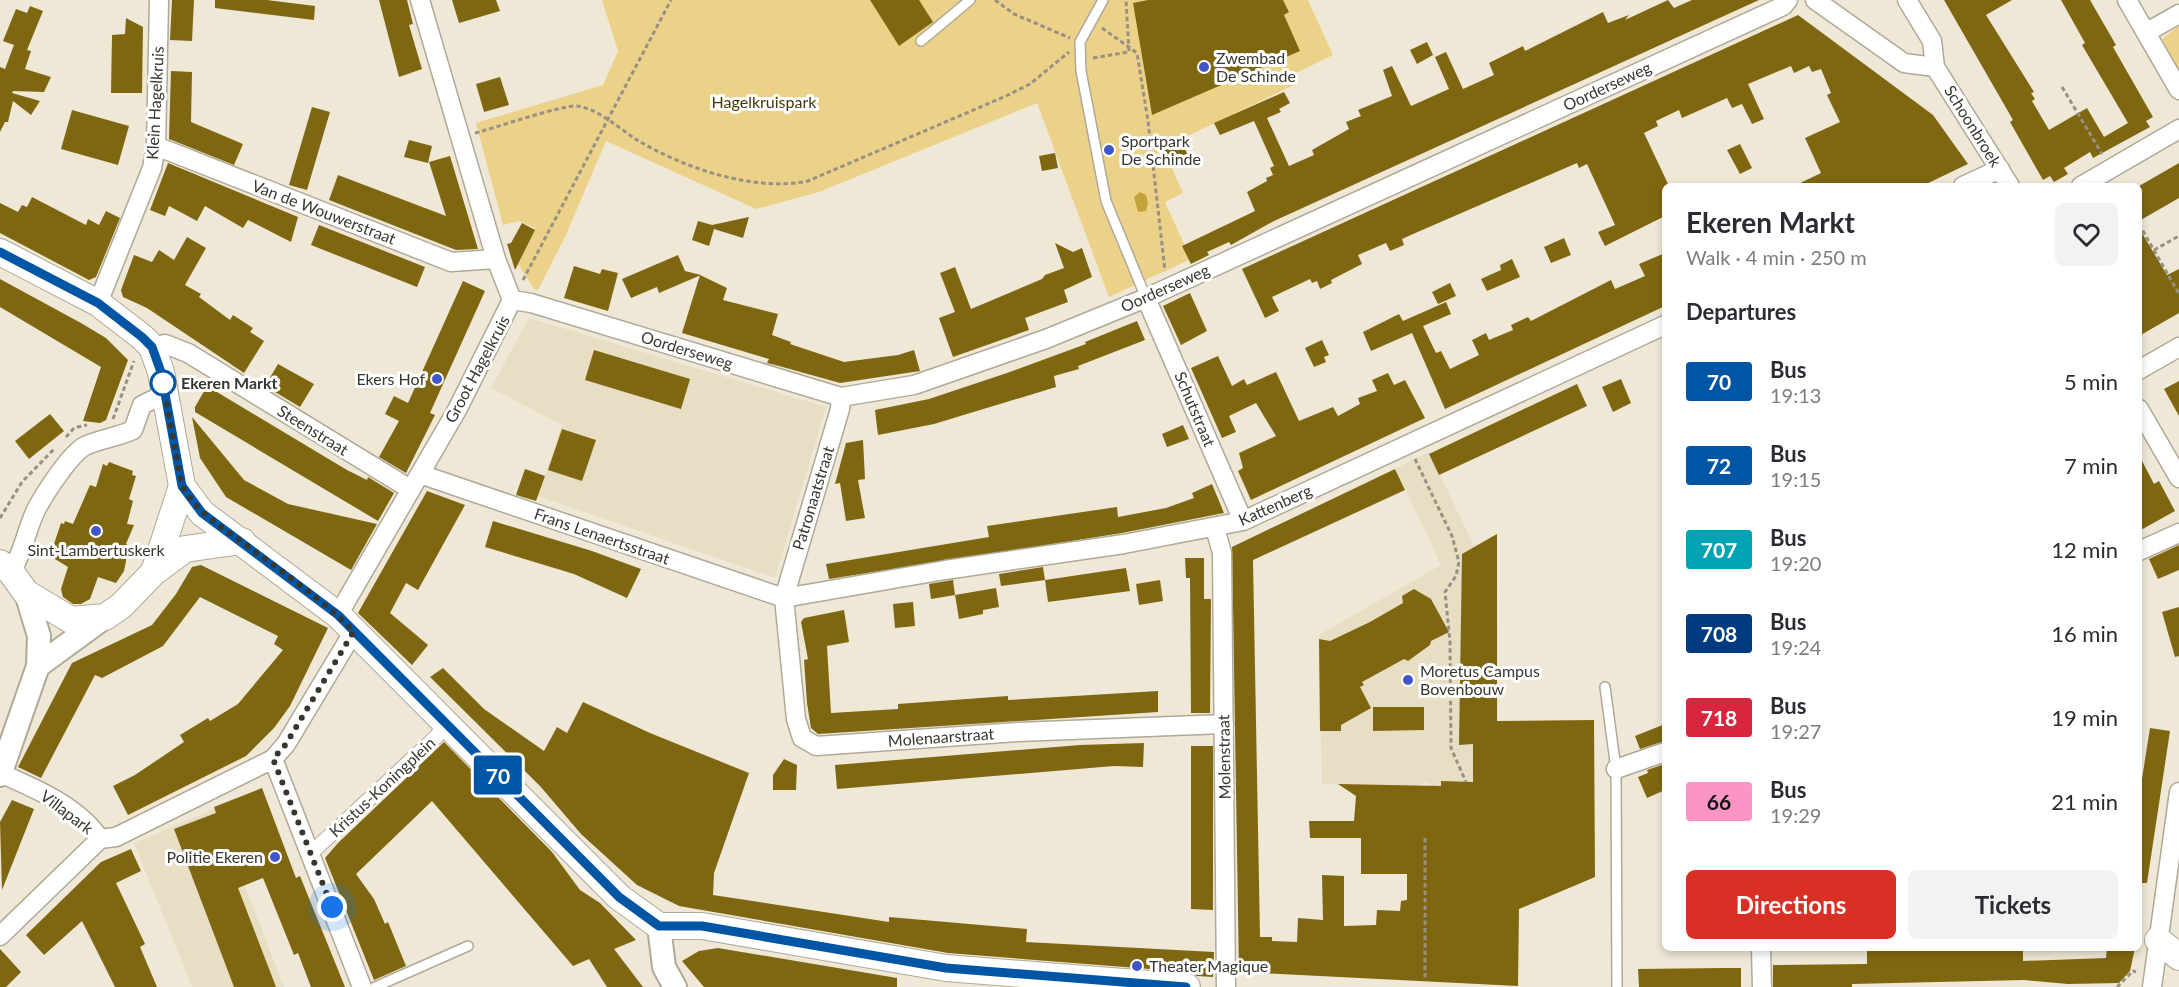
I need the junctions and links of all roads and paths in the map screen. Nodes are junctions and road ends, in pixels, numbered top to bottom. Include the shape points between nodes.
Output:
1 (159, 0) edge
2 (420, 0) edge
3 (671, 0) edge
4 (970, 0) edge
5 (994, 0) edge
6 (1103, 0) edge
7 (1126, 0) edge
8 (1788, 0) edge
9 (1815, 0) edge
10 (1907, 0) edge
11 (2127, 0) edge
12 (2179, 14) edge
13 (1090, 20) junction
14 (2146, 32) junction
15 (921, 41) dead end
16 (1080, 42) junction
17 (1129, 48) junction
18 (1081, 60) junction
19 (1935, 67) junction
20 (2062, 87) dead end
21 (2179, 90) edge
22 (607, 120) junction
23 (2179, 129) edge
24 (460, 138) junction
25 (156, 146) junction
26 (2000, 169) junction
27 (2111, 169) junction
28 (1970, 183) edge
29 (2008, 183) edge
30 (2086, 183) edge
31 (2142, 229) edge
32 (2179, 236) edge
33 (2154, 250) junction
34 (0, 252) edge
35 (496, 259) junction
36 (1167, 288) junction
37 (2179, 294) edge
38 (1146, 298) junction
39 (512, 300) junction
40 (98, 303) junction
41 (1662, 326) edge
42 (152, 347) junction
43 (2179, 347) edge
44 (2142, 368) edge
45 (165, 394) junction
46 (841, 397) junction
47 (2142, 414) edge
48 (1409, 444) junction
49 (2179, 478) edge
50 (415, 482) junction
51 (182, 486) junction
52 (1243, 521) junction
53 (1215, 528) junction
54 (2179, 533) edge
55 (242, 542) junction
56 (2142, 550) edge
57 (5, 568) edge
58 (154, 572) junction
59 (26, 593) junction
60 (784, 598) junction
61 (105, 616) junction
62 (346, 623) junction
63 (38, 666) junction
64 (1605, 687) dead end
65 (446, 721) junction
66 (1224, 724) junction
67 (1662, 753) edge
68 (273, 759) junction
69 (1616, 768) junction
70 (0, 774) edge
71 (1466, 782) dead end
72 (2179, 792) edge
73 (108, 838) junction
74 (1425, 838) dead end
75 (310, 854) junction
76 (659, 926) junction
77 (0, 936) edge
78 (2158, 940) junction
79 (468, 946) dead end
80 (1761, 951) edge
81 (2179, 957) edge
82 (1425, 979) dead end
83 (1153, 986) edge
84 (362, 987) edge
85 (375, 987) edge
86 (675, 987) edge
87 (1187, 987) edge
88 (1226, 987) edge
89 (1617, 987) edge
90 (1762, 987) edge
91 (2152, 987) edge

1 - 25 street, Klein Hagelkruis
2 - 24 street, Groot Hagelkruis
3 - 22 path
4 - 15 lane
5 - 16 path via 1014,14
6 - 13 lane
7 - 17 path
8 - 36 street, Oorderseweg via 1783,6
9 - 19 street, Schoonbroek via 1904,63
10 - 19 street, Schoonbroek via 1932,41
11 - 14 street
12 - 14 street
13 - 16 lane
13 - 17 path
14 - 21 street
16 - 18 lane
16 - 22 path via 1030,84 1006,96 808,181 788,185 746,183 710,172 647,146
17 - 18 path via 1129,52
17 - 36 path via 1137,53 1147,110
18 - 38 lane via 1106,201
19 - 26 street, Schoonbroek
20 - 27 path
22 - 24 path via 575,106
22 - 39 path
23 - 27 street
24 - 35 street, Groot Hagelkruis
25 - 35 street, Van de Wouwerstraat via 451,262
25 - 40 street, Klein Hagelkruis via 152,168
26 - 28 street
26 - 29 street, Schoonbroek
27 - 30 street
31 - 33 path
32 - 33 path
33 - 37 path
34 - 40 main road
35 - 39 street, Groot Hagelkruis
36 - 38 street, Oorderseweg
38 - 46 street, Oorderseweg via 1046,339 914,385
38 - 52 street, Schutstraat
39 - 46 street, Oorderseweg
39 - 50 street, Groot Hagelkruis via 457,410
40 - 42 main road
41 - 48 street, Kattenberg
42 - 45 main road
42 - 50 street, Steenstraat via 165,344 188,353
43 - 44 street
45 - 51 main road
45 - 57 street via 142,405 133,430 84,446 36,509 19,559
46 - 60 street, Patronaatstraat
47 - 49 street
48 - 52 street, Kattenberg
48 - 71 path via 1452,536 1459,562 1456,576 1445,592 1450,642 1451,748
50 - 60 street, Frans Lenaertsstraat
50 - 62 street, Groot Hagelkruis
51 - 55 main road via 202,513
51 - 58 main road
52 - 53 street, Kattenberg
53 - 60 street, Kattenberg
53 - 66 street, Molenstraat via 1221,553
54 - 56 street
55 - 58 main road via 185,549
55 - 62 main road
57 - 59 main road
58 - 61 main road via 121,606
59 - 61 main road via 71,620
59 - 63 street via 39,636
60 - 66 street, Molenaarstraat via 796,719 802,738 816,746 1018,732
61 - 63 street
62 - 65 main road
62 - 68 street via 286,744
63 - 70 street
64 - 69 lane
65 - 75 street, Kristus-Koningplein via 437,736
65 - 76 main road via 619,897
66 - 88 street, Molenstraat
67 - 69 street
68 - 73 street
68 - 75 street, Kristus-Koningplein
69 - 89 lane
70 - 73 street, Villapark via 45,793
72 - 78 street
73 - 77 street
74 - 82 path
75 - 84 street
76 - 83 main road via 702,926 946,968
76 - 86 street via 664,967
78 - 81 main road
78 - 91 street
79 - 85 lane
80 - 90 street
83 - 87 main road

